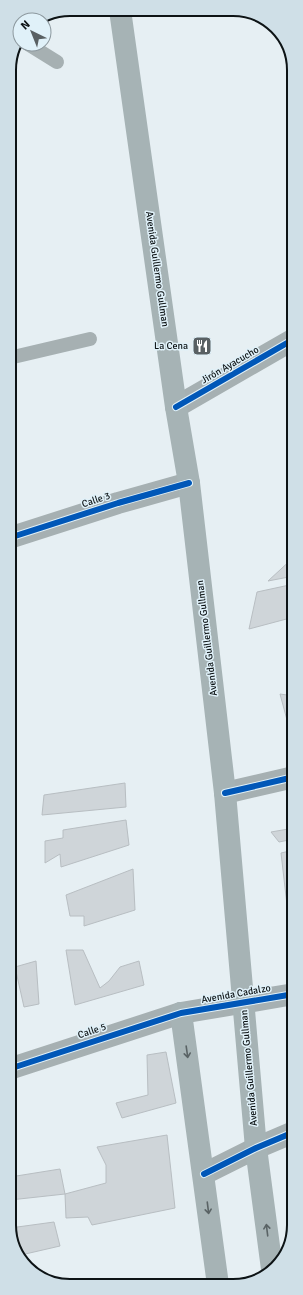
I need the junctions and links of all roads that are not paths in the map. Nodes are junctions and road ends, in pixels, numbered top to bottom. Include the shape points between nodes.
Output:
1 (121, 16) edge
2 (41, 52) edge
3 (57, 62) dead end
4 (90, 339) dead end
5 (287, 343) edge
6 (16, 356) edge
7 (176, 408) junction
8 (189, 483) junction
9 (16, 536) edge
10 (287, 779) edge
11 (225, 794) junction
12 (287, 995) edge
13 (244, 1003) junction
14 (181, 1013) junction
15 (16, 1067) edge
16 (287, 1135) edge
17 (256, 1148) junction
18 (204, 1174) junction
19 (271, 1263) edge
20 (217, 1279) edge

1 - 7 main road, Avenida Guillermo Gullman
2 - 3 lane
4 - 6 lane
5 - 7 street, Jirón Ayacucho
7 - 8 main road, Avenida Guillermo Gullman
8 - 9 street, Calle 3
8 - 11 main road, Avenida Guillermo Gullman
10 - 11 street
11 - 13 main road, Avenida Guillermo Gullman
12 - 13 street, Avenida Cadalzo
13 - 14 street, Avenida Cadalzo
13 - 17 main road, Avenida Guillermo Gullman
14 - 15 street, Calle 5
14 -> 18 main road
16 - 17 street
17 - 18 street
19 -> 17 main road, Avenida Guillermo Gullman
18 -> 20 main road

